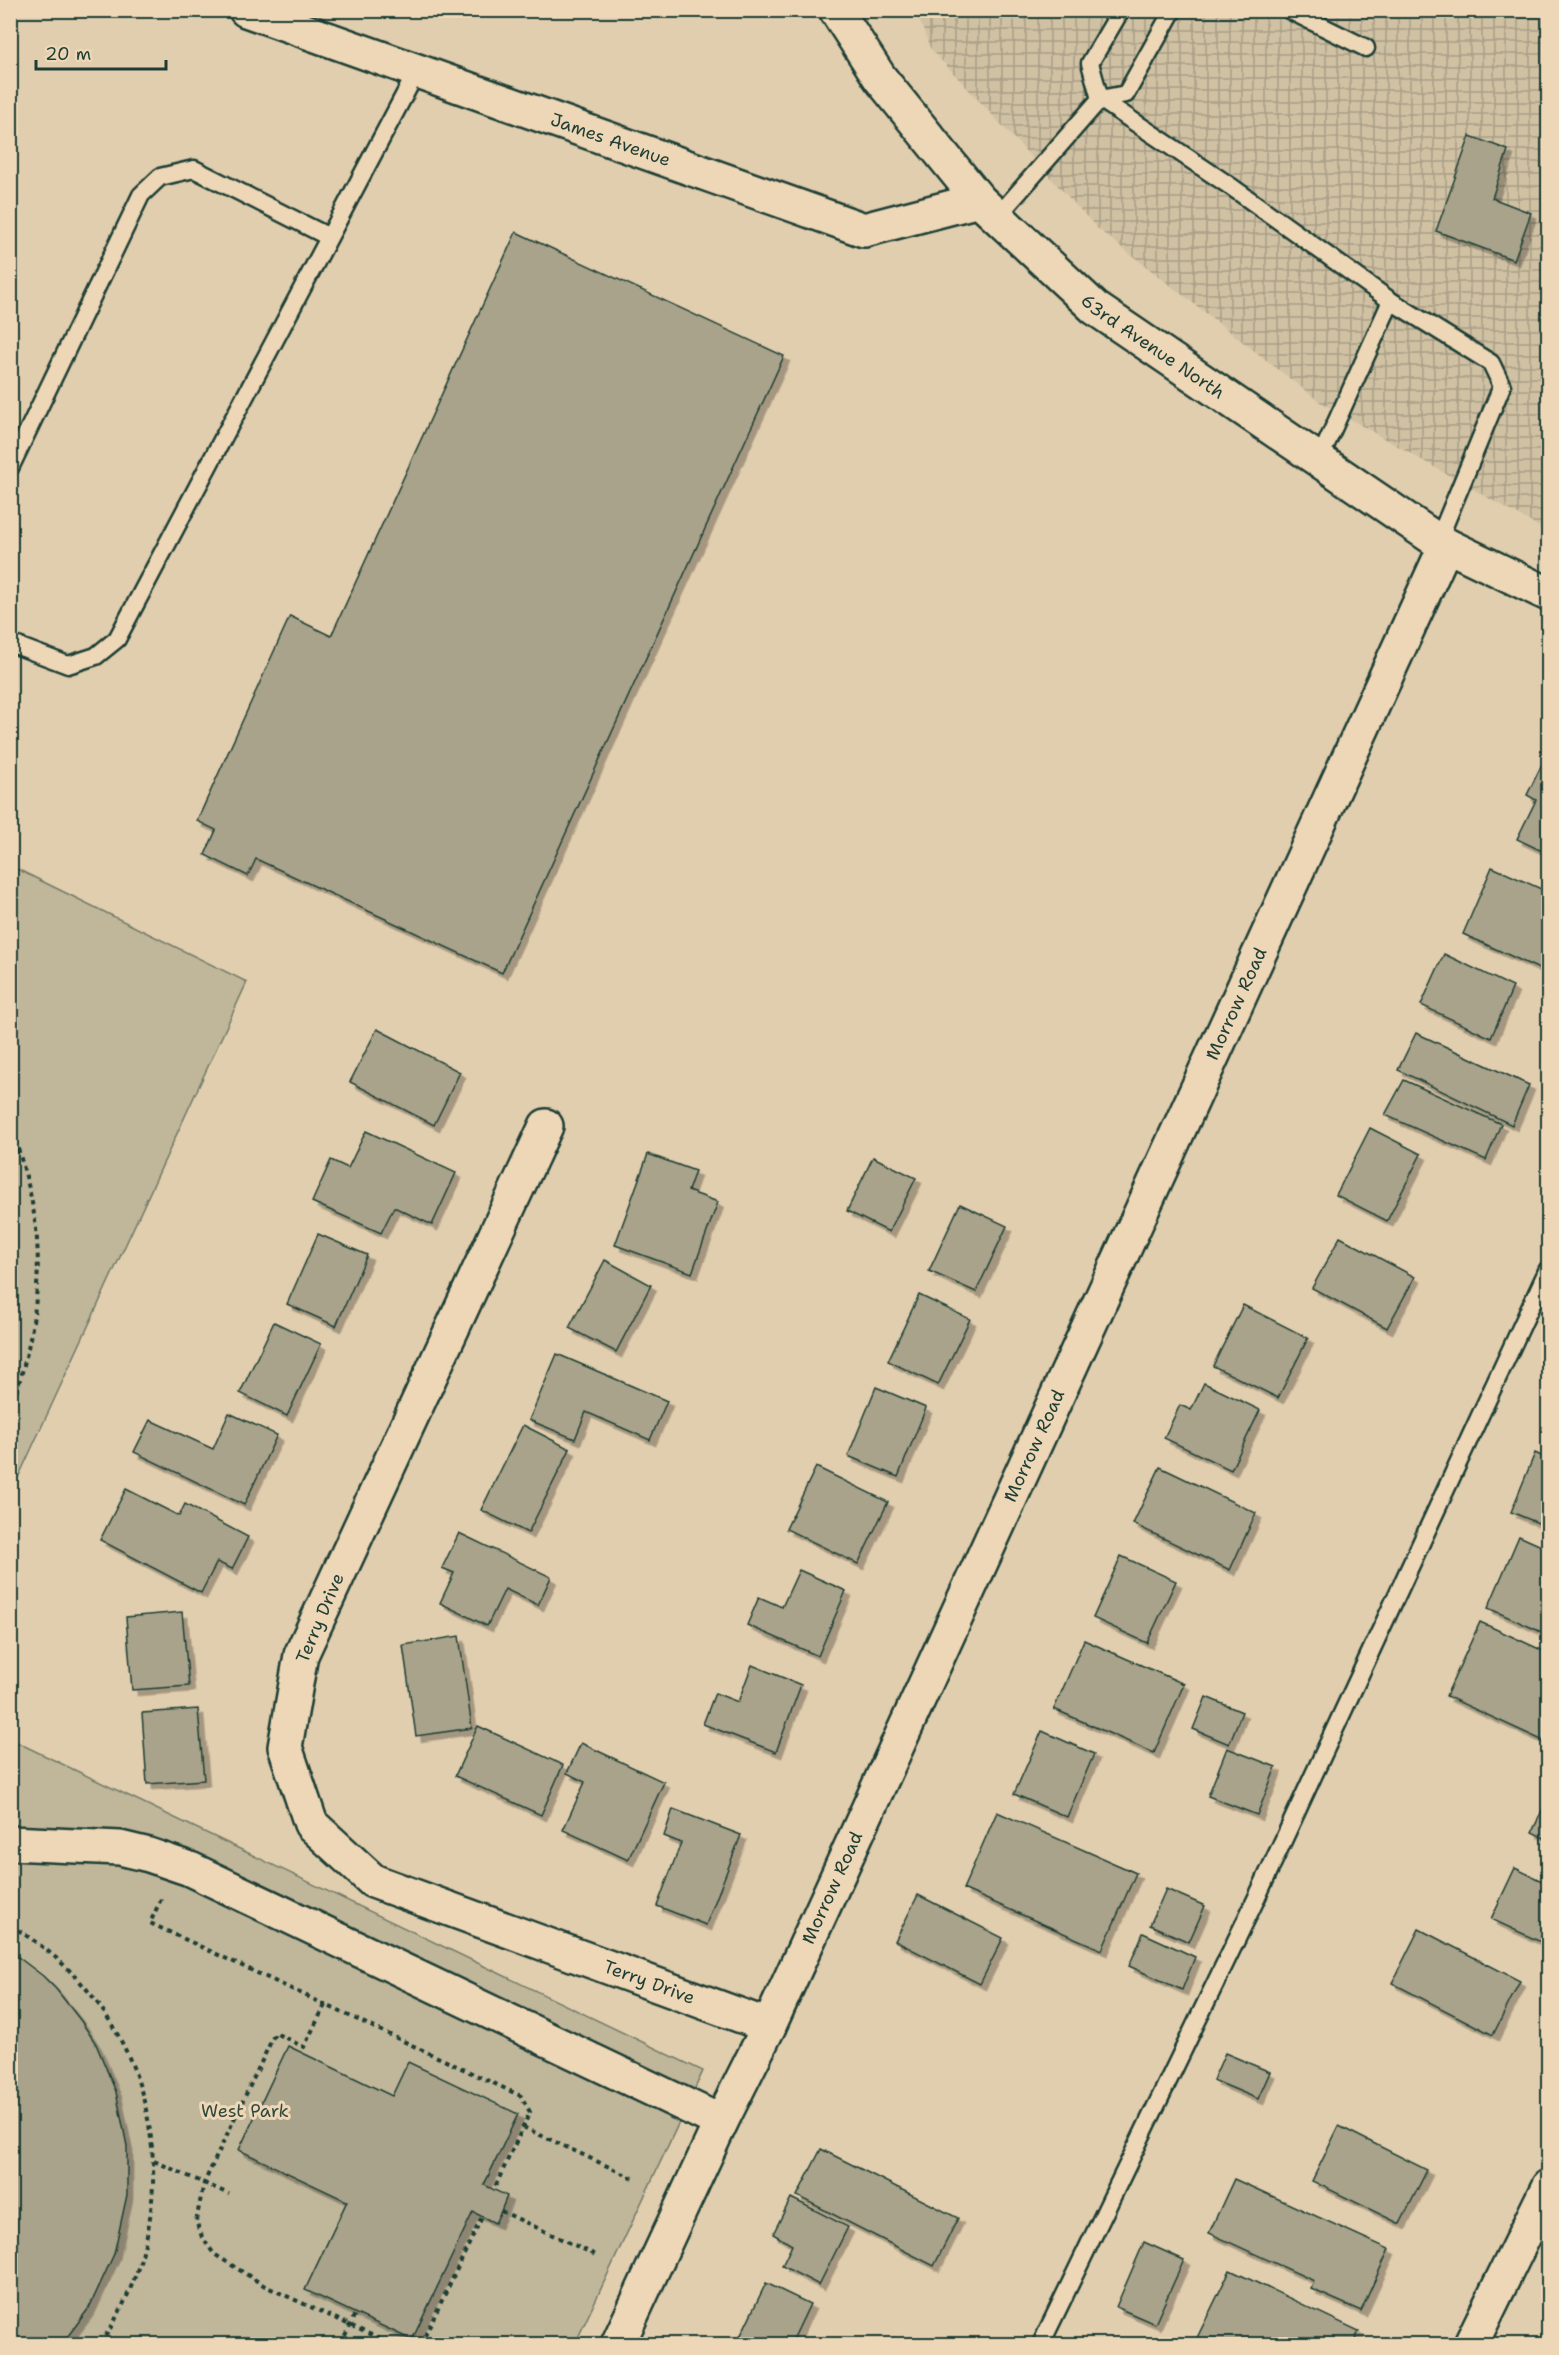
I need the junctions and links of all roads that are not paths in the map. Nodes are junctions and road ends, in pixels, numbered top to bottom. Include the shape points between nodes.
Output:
1 (246, 10) edge
2 (836, 10) edge
3 (1120, 10) edge
4 (1173, 10) edge
5 (1289, 10) edge
6 (1366, 48) dead end
7 (417, 71) junction
8 (1101, 99) junction
9 (988, 208) junction
10 (329, 237) junction
11 (1391, 301) junction
12 (1319, 460) junction
13 (10, 468) edge
14 (1442, 543) junction
15 (1548, 594) edge
16 (10, 643) edge
17 (546, 1126) dead end
18 (1548, 1269) edge
19 (10, 1843) edge
20 (769, 2026) junction
21 (721, 2122) junction
22 (1548, 2187) edge
23 (618, 2344) edge
24 (1041, 2344) edge
25 (1472, 2344) edge

1 - 7 street, James Avenue
2 - 9 street, 63rd Avenue North via 880,78
3 - 8 lane via 1090,63
4 - 8 lane via 1126,94
5 - 6 lane
7 - 9 street, James Avenue via 864,230
7 - 10 lane
8 - 9 lane
8 - 11 lane
9 - 12 street, 63rd Avenue North via 1095,308
10 - 13 lane via 194,169 160,177 141,195
10 - 16 lane via 117,639 96,656 68,665
11 - 12 lane
11 - 14 lane via 1491,363 1502,386
12 - 14 street, 63rd Avenue North
14 - 15 street, 63rd Avenue North
14 - 20 street, Morrow Road
17 - 20 street, Terry Drive via 301,1655 285,1747 311,1824 373,1881
18 - 24 lane via 1257,1897
19 - 21 street via 120,1848 190,1869
20 - 21 street, Morrow Road
21 - 23 street, Morrow Road
22 - 25 street

